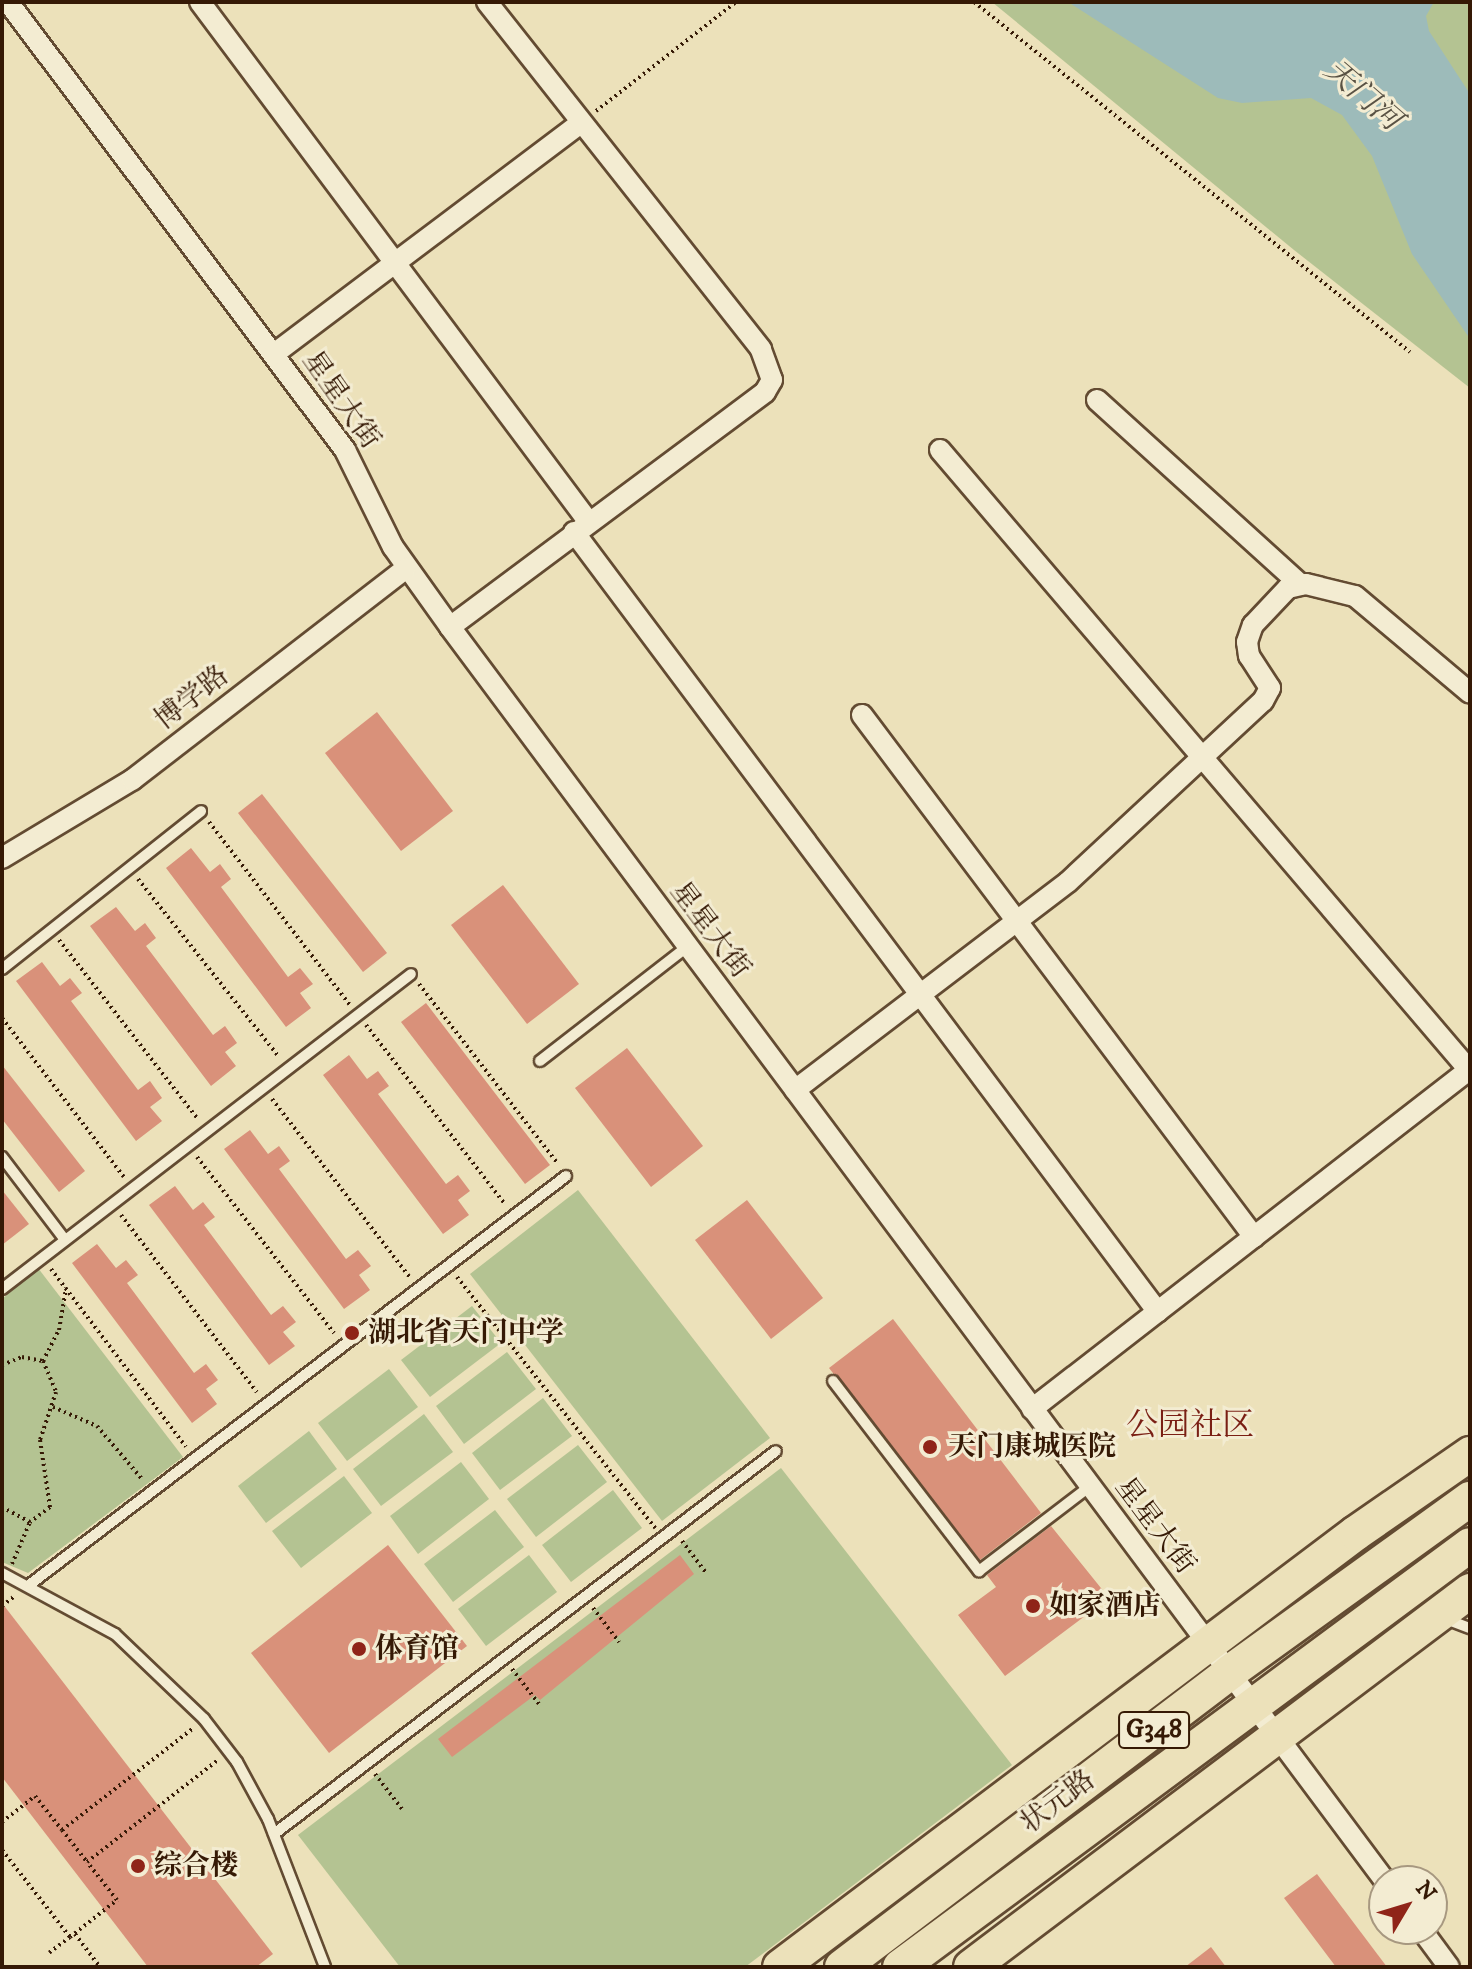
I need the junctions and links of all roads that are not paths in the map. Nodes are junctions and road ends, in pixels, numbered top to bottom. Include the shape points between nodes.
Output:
1 (8, 2) edge
2 (200, 2) edge
3 (487, 2) edge
4 (581, 123) junction
5 (395, 263) junction
6 (274, 354) junction
7 (1097, 400) dead end
8 (940, 450) dead end
9 (581, 526) junction
10 (406, 568) junction
11 (1301, 585) junction
12 (450, 627) junction
13 (1470, 693) edge
14 (862, 715) dead end
15 (1204, 757) junction
16 (201, 811) road end
17 (2, 858) edge
18 (1016, 920) junction
19 (688, 946) junction
20 (2, 969) edge
21 (411, 974) road end
22 (920, 994) junction
23 (540, 1061) dead end
24 (1470, 1070) edge
25 (795, 1090) junction
26 (2, 1157) edge
27 (566, 1176) road end
28 (1254, 1237) junction
29 (65, 1240) junction
30 (2, 1289) edge
31 (1158, 1312) junction
32 (833, 1381) dead end
33 (1032, 1409) junction
34 (776, 1451) dead end
35 (1470, 1454) edge
36 (1090, 1486) junction
37 (1470, 1499) edge
38 (1470, 1545) edge
39 (5, 1574) edge
40 (29, 1585) junction
41 (1470, 1591) edge
42 (1390, 1601) junction
43 (1436, 1615) junction
44 (1470, 1628) edge
45 (1208, 1644) junction
46 (1230, 1672) junction
47 (1252, 1703) junction
48 (1275, 1734) junction
49 (274, 1834) junction
50 (1373, 1865) edge
51 (1433, 1945) edge
52 (325, 1967) edge
53 (780, 1967) edge
54 (842, 1967) edge
55 (900, 1967) edge
56 (971, 1967) edge
57 (1449, 1967) edge

1 - 6 street, 星星大街
2 - 5 street
3 - 4 street
4 - 5 street
4 - 9 street via 761,349 772,380 765,392
5 - 6 street
5 - 9 street
6 - 10 street, 星星大街 via 345,450
7 - 11 street
8 - 15 street
9 - 12 street
9 - 22 street
10 - 12 street, 星星大街
10 - 17 street, 博学路 via 132,780
11 - 13 street via 1355,596
11 - 15 street via 1288,588 1269,605 1247,642 1249,656 1270,688 1263,701
12 - 19 street, 星星大街
14 - 18 street
15 - 18 street via 1068,882
15 - 24 street
16 - 20 lane
18 - 22 street
18 - 28 street
19 - 23 lane
19 - 25 street, 星星大街
21 - 29 lane
22 - 25 street
22 - 31 street
24 - 28 street
25 - 33 street, 星星大街
26 - 29 lane
27 - 40 lane
28 - 31 street
29 - 30 lane
31 - 33 street
32 - 36 lane via 979,1571
33 - 36 street, 星星大街
34 - 49 lane
35 - 45 highway
36 - 45 street, 星星大街
37 - 46 highway, 状元路 / G348
38 - 42 highway, 状元路 / G348
39 - 40 lane
40 - 49 lane via 115,1634 204,1719 229,1751
41 - 43 highway
42 - 43 highway
42 - 47 highway, 状元路 / G348
43 - 44 lane
43 - 48 highway
45 - 46 street, 星星大街
45 - 53 highway
46 - 47 street, 星星大街
46 - 54 highway, 状元路 / G348
47 - 48 street, 星星大街
47 - 55 highway, 状元路 / G348
48 - 50 street, 星星大街
48 - 56 highway
49 - 52 lane
51 - 57 street

